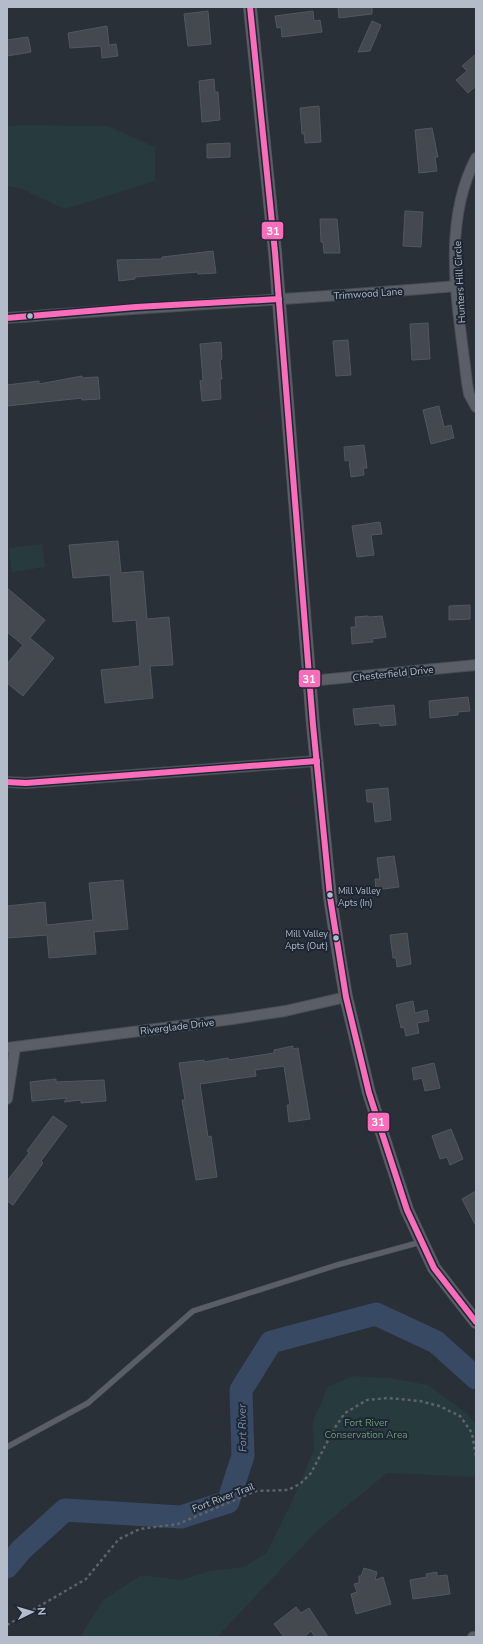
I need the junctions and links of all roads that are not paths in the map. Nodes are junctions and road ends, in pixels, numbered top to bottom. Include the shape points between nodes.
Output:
1 (250, 7) edge
2 (476, 158) edge
3 (457, 286) junction
4 (279, 299) junction
5 (7, 318) edge
6 (476, 407) edge
7 (476, 665) edge
8 (310, 681) junction
9 (317, 761) junction
10 (7, 782) edge
11 (346, 997) junction
12 (11, 1048) edge
13 (7, 1099) edge
14 (421, 1242) junction
15 (476, 1322) edge
16 (7, 1447) edge
17 (472, 1637) edge
18 (476, 1637) edge

1 - 4 street
2 - 3 street, Hunters Hill Circle via 463,187 458,212
3 - 4 street, Trimwood Lane
3 - 6 street, Hunters Hill Circle via 467,383
4 - 5 street, Trimwood Lane
4 - 8 street
7 - 8 street, Chesterfield Drive
8 - 9 street
9 - 10 street via 26,783
9 - 11 street via 330,897
11 - 12 street, Riverglade Drive via 240,1018
11 - 14 street via 381,1132 407,1210
12 - 13 street
14 - 15 street via 443,1281
14 - 16 lane via 337,1265 193,1311 88,1403
17 - 18 street

